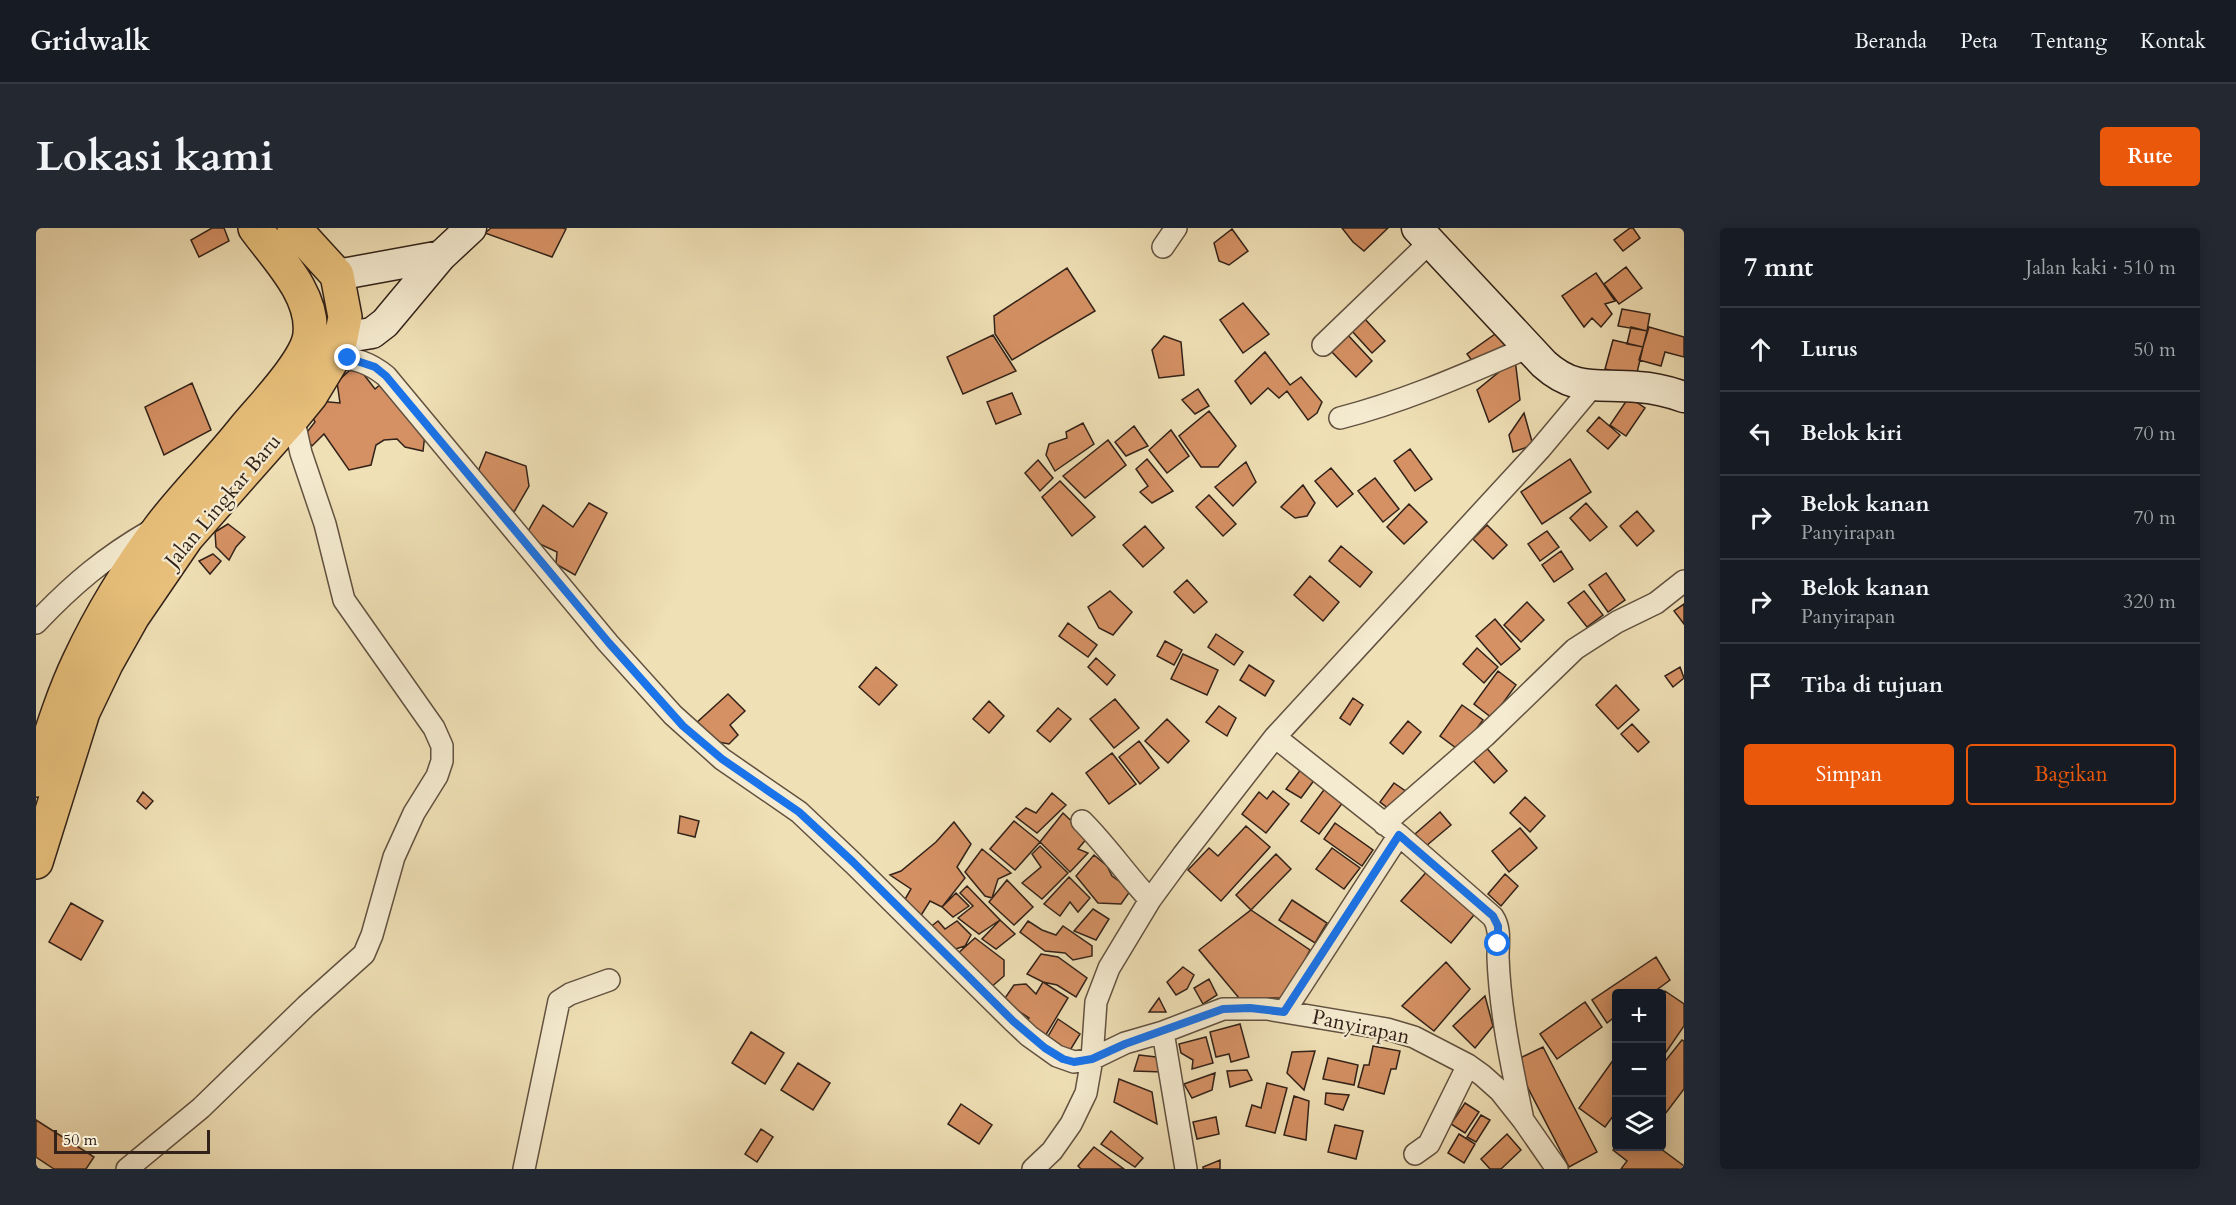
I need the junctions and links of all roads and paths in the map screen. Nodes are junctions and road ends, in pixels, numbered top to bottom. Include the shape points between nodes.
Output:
1 (255, 228) edge
2 (294, 228) edge
3 (471, 228) edge
4 (1176, 228) edge
5 (1423, 235) edge
6 (1163, 247) dead end
7 (441, 256) junction
8 (337, 275) junction
9 (1323, 345) dead end
10 (338, 347) junction
11 (1528, 347) junction
12 (1592, 387) junction
13 (1684, 398) edge
14 (293, 417) junction
15 (1340, 418) dead end
16 (175, 531) junction
17 (1684, 581) edge
18 (36, 623) edge
19 (1275, 737) junction
20 (36, 780) edge
21 (1082, 821) dead end
22 (1392, 829) junction
23 (36, 862) edge
24 (1150, 900) junction
25 (609, 980) dead end
26 (1284, 1012) junction
27 (1163, 1032) junction
28 (1092, 1059) junction
29 (1468, 1065) junction
30 (1523, 1120) junction
31 (1415, 1154) dead end
32 (127, 1169) edge
33 (524, 1169) edge
34 (1033, 1169) edge
35 (1186, 1169) edge
36 (1557, 1169) edge

1 - 16 highway, Jalan Lingkar Baru via 300,288 311,333 305,353 238,438
2 - 8 highway
3 - 7 street
4 - 6 street
5 - 9 street
5 - 11 street
7 - 8 street
7 - 10 street via 380,327
8 - 10 highway, Jalan Lingkar Baru via 345,318
10 - 14 highway, Jalan Lingkar Baru via 311,396
10 - 28 street, Panyirapan via 386,376 683,726 722,759 799,812 1029,1036 1070,1062
11 - 12 street via 1559,376
11 - 15 street via 1438,387
12 - 13 street via 1638,387
12 - 19 street via 1540,449
14 - 16 highway, Jalan Lingkar Baru
14 - 32 street via 344,600 434,728 442,746 442,761 394,857 364,954 201,1108
16 - 18 street via 123,547 86,573
16 - 20 highway, Jalan Lingkar Baru via 107,607 60,707
16 - 23 highway, Jalan Lingkar Baru via 83,712
17 - 22 street via 1656,603 1575,649
19 - 22 street
19 - 24 street
21 - 24 street
22 - 26 street
22 - 30 street via 1493,916 1498,926 1500,998
24 - 28 street via 1109,968 1096,1002
25 - 33 street via 559,1001
26 - 27 street, Panyirapan via 1223,1009
26 - 29 street, Panyirapan via 1387,1029 1414,1037
27 - 28 street, Panyirapan
27 - 35 street
28 - 34 street via 1086,1093 1071,1124
29 - 30 street, Panyirapan via 1500,1091
29 - 31 street via 1429,1144
30 - 36 street, Panyirapan

